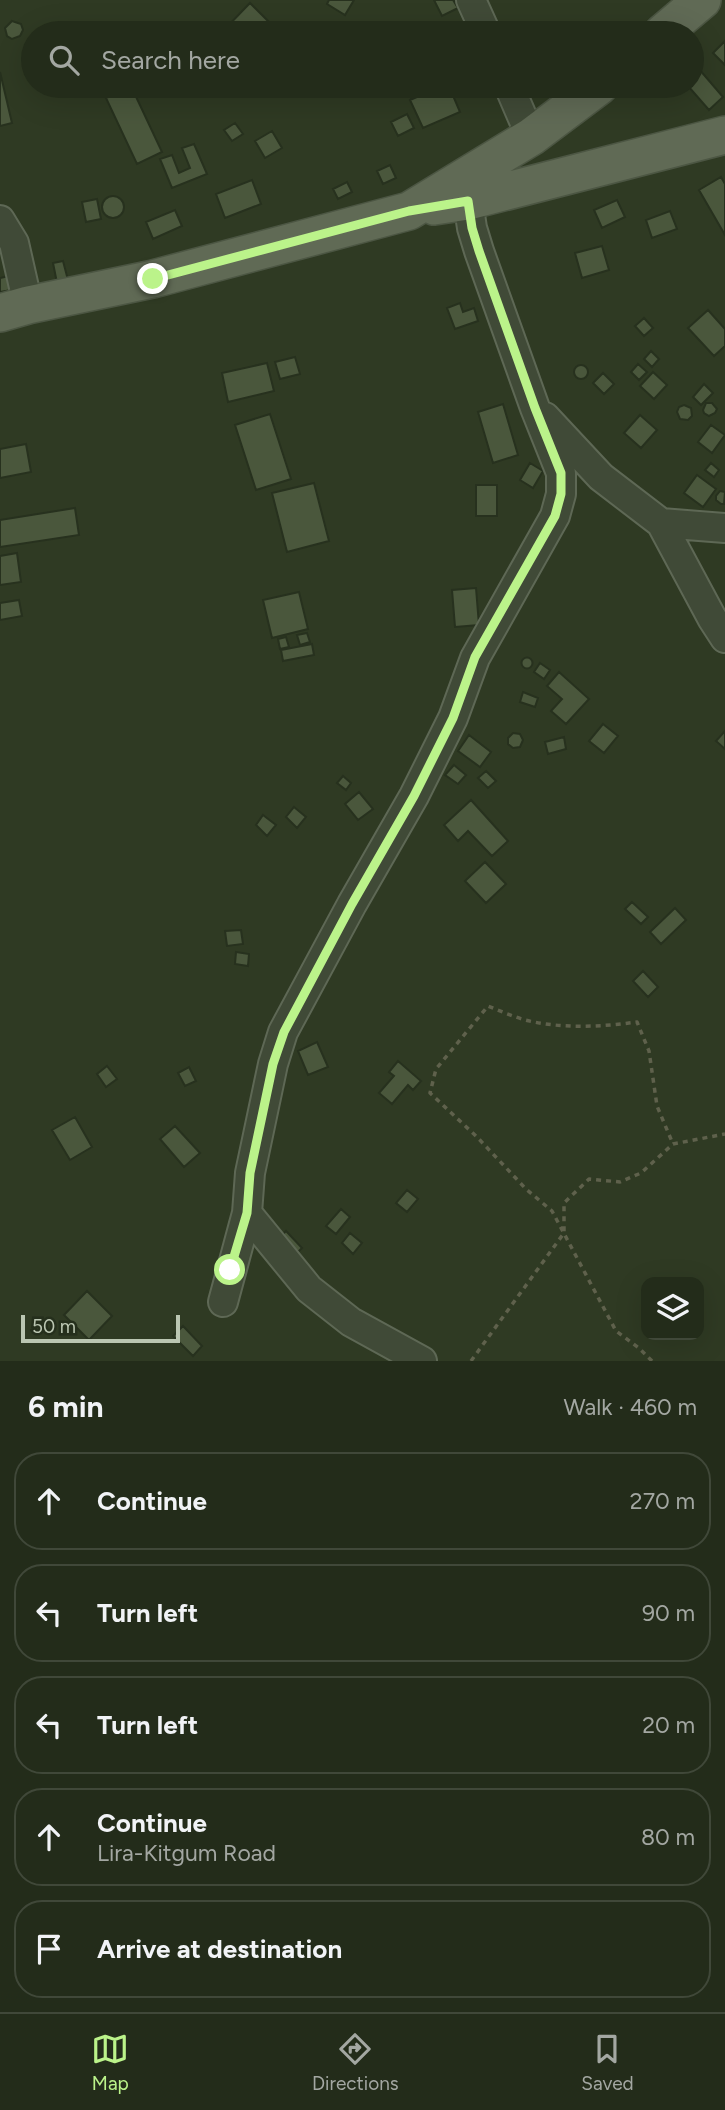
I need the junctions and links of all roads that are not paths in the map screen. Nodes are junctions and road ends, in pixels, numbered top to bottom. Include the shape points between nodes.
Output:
1 (471, 0) edge
2 (702, 0) edge
3 (481, 21) edge
4 (677, 21) edge
5 (514, 98) edge
6 (582, 98) edge
7 (725, 135) edge
8 (531, 137) junction
9 (468, 201) junction
10 (409, 211) junction
11 (0, 220) edge
12 (14, 309) edge
13 (535, 408) junction
14 (661, 523) junction
15 (725, 528) edge
16 (725, 638) edge
17 (247, 1213) junction
18 (223, 1302) dead end
19 (422, 1361) edge

1 - 3 street
2 - 4 main road
5 - 8 street
6 - 8 main road
7 - 9 main road
8 - 10 main road
9 - 10 main road
9 - 13 street via 479,251
10 - 12 main road via 153,279
11 - 12 street via 14,243
13 - 14 street via 601,477
13 - 17 street via 561,473 555,516 475,657 453,718 414,796 284,1032 250,1173
14 - 15 street
14 - 16 street
17 - 18 street
17 - 19 street via 309,1289 351,1322

